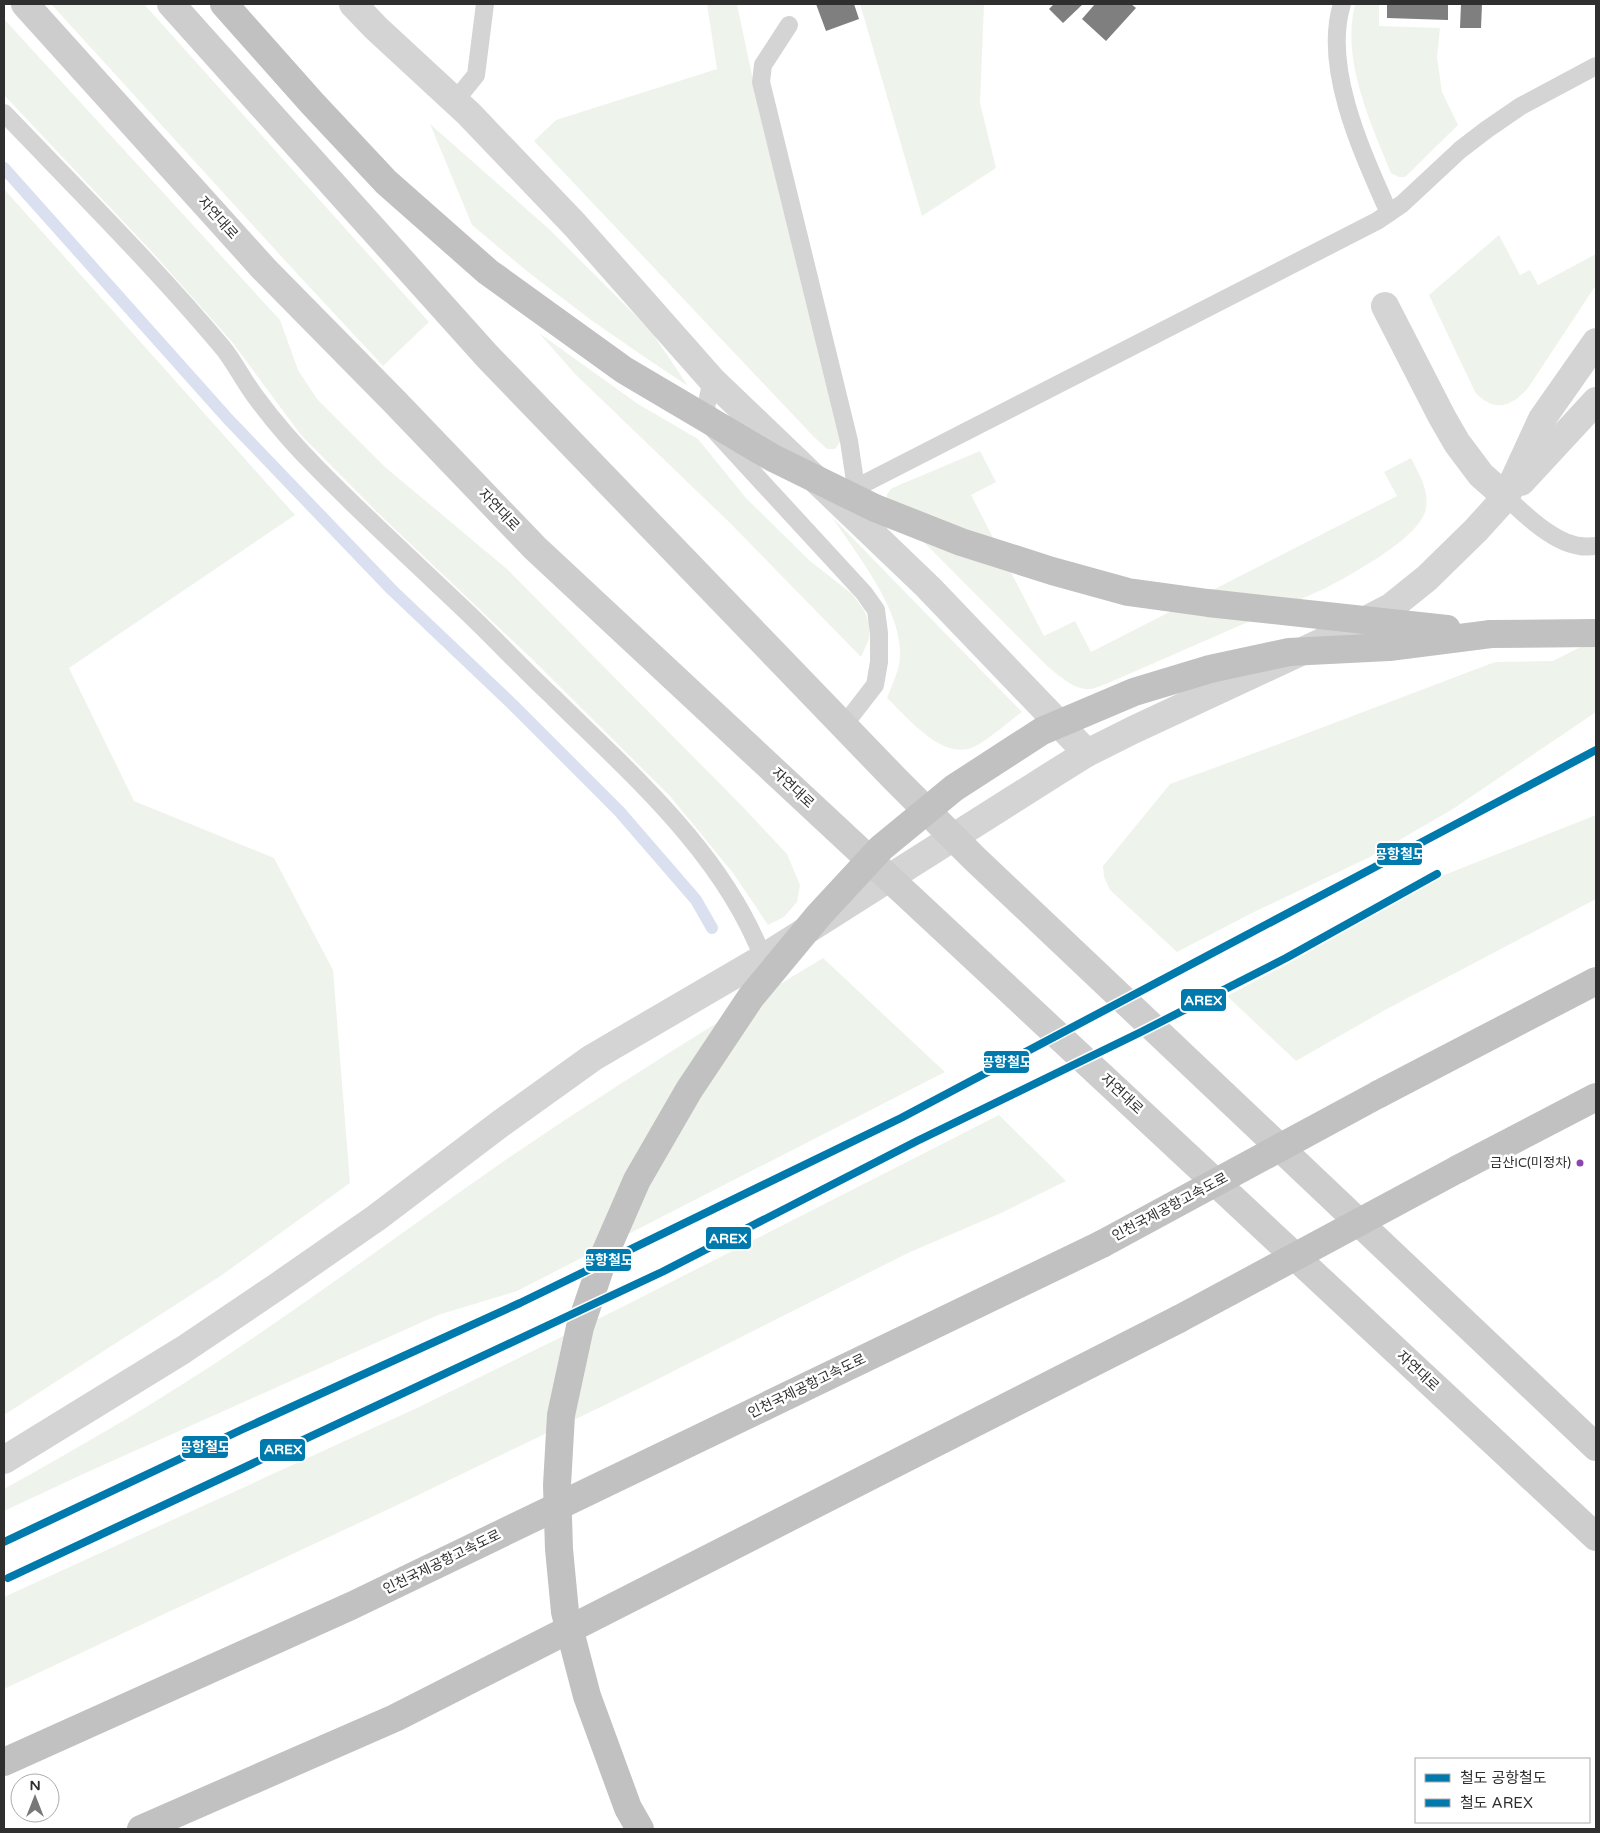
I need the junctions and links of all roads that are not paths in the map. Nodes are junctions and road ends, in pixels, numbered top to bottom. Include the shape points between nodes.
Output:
1 (25, 4) edge
2 (171, 4) edge
3 (224, 4) edge
4 (353, 4) edge
5 (484, 4) edge
6 (1328, 4) edge
7 (1339, 12) edge
8 (789, 26) dead end
9 (1596, 66) edge
10 (455, 101) junction
11 (4, 113) edge
12 (1389, 213) junction
13 (1385, 306) dead end
14 (1596, 342) edge
15 (712, 380) junction
16 (1596, 401) edge
17 (846, 493) junction
18 (1506, 497) junction
19 (1596, 546) edge
20 (1596, 633) edge
21 (1491, 634) junction
22 (844, 725) junction
23 (1087, 753) junction
24 (954, 837) junction
25 (890, 878) junction
26 (763, 958) junction
27 (1596, 981) edge
28 (1596, 1097) edge
29 (1596, 1447) edge
30 (4, 1460) edge
31 (1596, 1537) edge
32 (4, 1762) edge
33 (142, 1829) edge
34 (640, 1829) edge

1 - 25 main road, 자연대로 via 264,269 535,548
2 - 22 main road via 487,356
3 - 21 highway, bridge via 386,182 488,272 624,370 773,458 875,508 962,542 1128,592
4 - 10 street
5 - 10 lane via 476,75
6 - 7 lane
7 - 12 lane via 1337,59 1349,114
8 - 17 lane via 762,65 761,82 849,441
9 - 12 lane via 1521,106 1486,130
10 - 15 street via 575,225
11 - 26 lane via 192,313 225,351 286,436 679,824 743,913
12 - 17 lane via 1290,267
13 - 18 street via 1457,443 1482,475
14 - 18 street via 1542,419
15 - 17 street
15 - 22 lane via 706,407 713,428 876,610 879,662 875,685
16 - 18 street
17 - 23 street via 928,587
18 - 19 lane via 1559,540 1579,546
18 - 23 street via 1427,578 1391,607
20 - 21 highway
21 - 34 highway, bridge via 1389,647 1289,652 1210,668 1134,692 1042,731 954,788 881,848 819,915 752,997 689,1090 636,1180 606,1251 580,1327 561,1415 557,1485 565,1612 587,1696 628,1808
22 - 24 main road
23 - 24 street
24 - 25 street
24 - 29 main road
25 - 26 street
25 - 31 main road, 자연대로
26 - 30 street via 592,1058 376,1218 278,1286 184,1350
27 - 32 highway, 인천국제공항고속도로, bridge via 1102,1244 351,1606
28 - 33 highway, bridge via 1179,1319 394,1718

